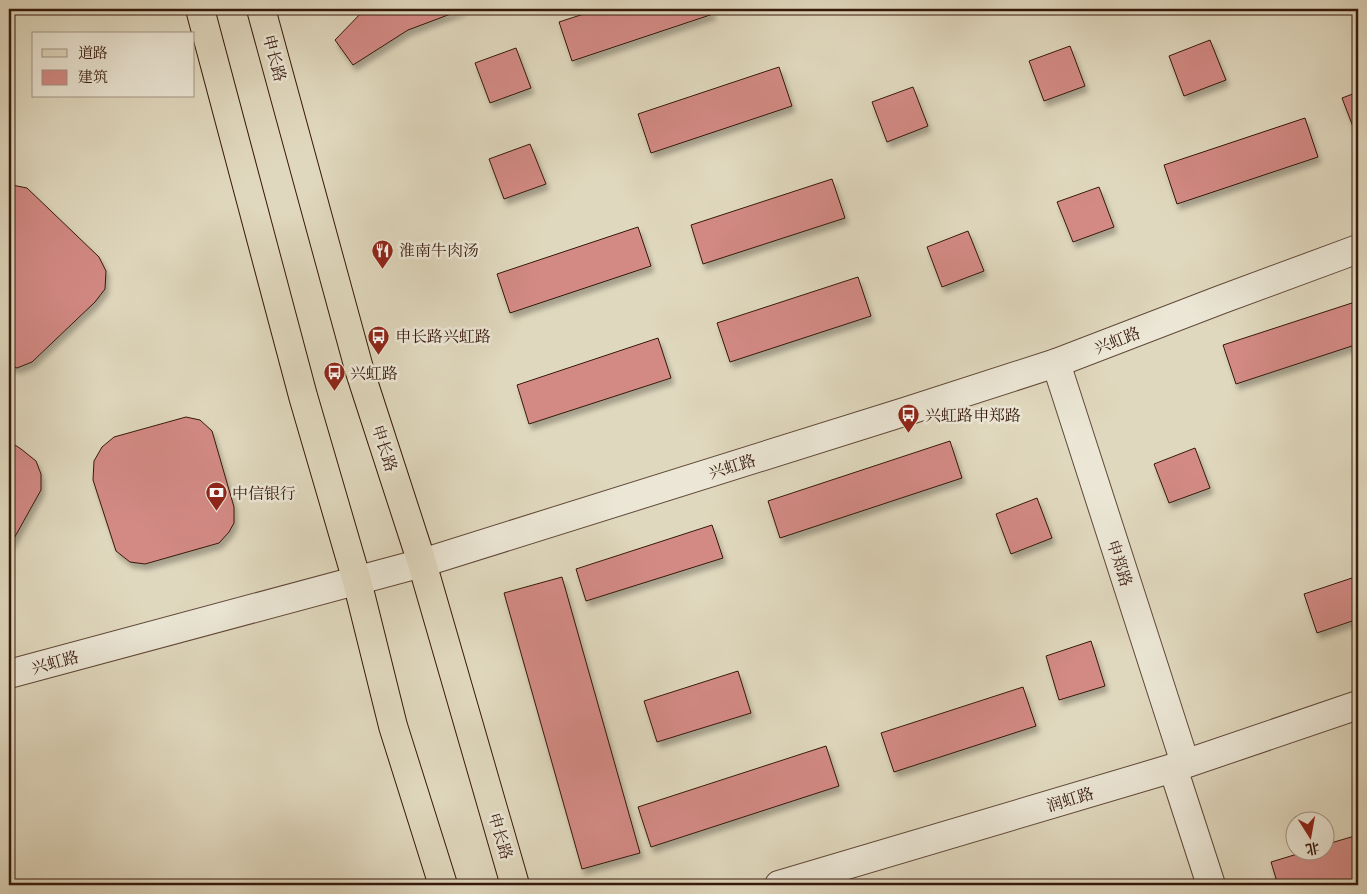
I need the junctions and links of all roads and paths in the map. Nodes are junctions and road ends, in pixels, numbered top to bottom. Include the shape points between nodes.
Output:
1 (200, 9) edge
2 (261, 9) edge
3 (1358, 250) edge
4 (1056, 363) junction
5 (422, 563) junction
6 (357, 580) junction
7 (9, 674) edge
8 (1358, 706) edge
9 (1179, 766) junction
10 (443, 885) edge
11 (515, 885) edge
12 (779, 885) edge
13 (1211, 885) edge

1 - 6 main road via 303,396
2 - 5 main road, 申长路 via 360,372
3 - 4 street, 兴虹路
4 - 5 street, 兴虹路
4 - 9 street, 申郑路
5 - 6 street, 兴虹路
5 - 11 main road, 申长路
6 - 7 street, 兴虹路
6 - 10 main road via 393,726
8 - 9 street, 润虹路
9 - 12 street, 润虹路
9 - 13 street, 申郑路

